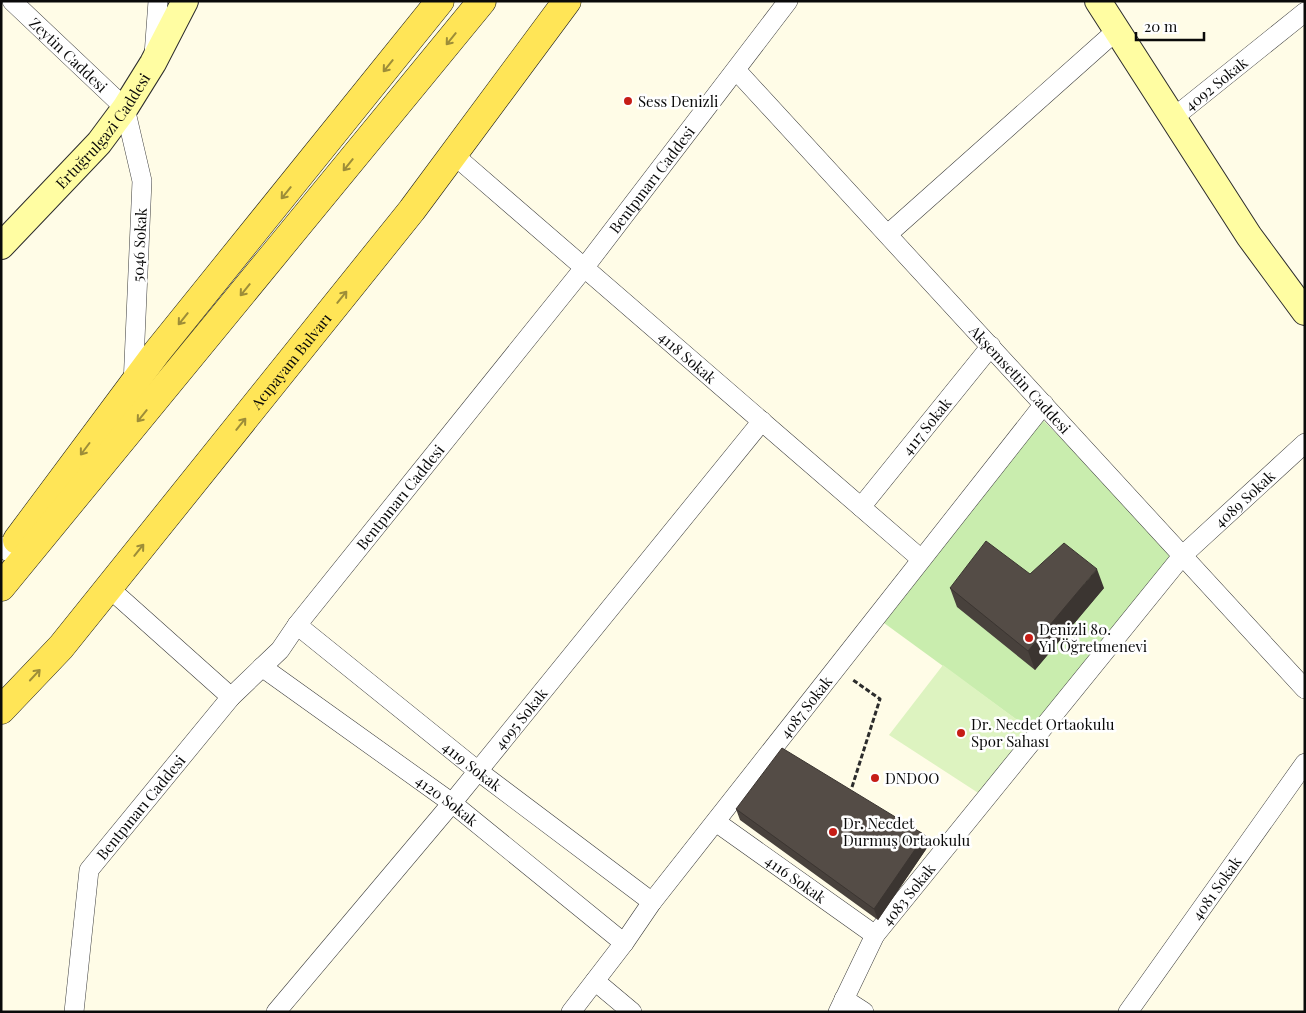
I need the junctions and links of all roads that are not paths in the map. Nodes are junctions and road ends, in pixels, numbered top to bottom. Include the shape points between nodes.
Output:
1 (12, 1) edge
2 (158, 1) edge
3 (185, 1) edge
4 (440, 1) edge
5 (482, 1) edge
6 (567, 1) edge
7 (788, 1) edge
8 (1098, 1) edge
9 (1305, 12) edge
10 (1116, 31) junction
11 (153, 63) junction
12 (736, 70) junction
13 (125, 108) junction
14 (1173, 118) junction
15 (454, 155) junction
16 (888, 234) junction
17 (1, 246) edge
18 (584, 268) junction
19 (1305, 312) edge
20 (990, 346) junction
21 (133, 385) junction
22 (1044, 404) junction
23 (762, 422) junction
24 (1305, 443) edge
25 (861, 507) junction
26 (3, 552) edge
27 (1182, 555) junction
28 (921, 559) junction
29 (1, 587) edge
30 (109, 588) junction
31 (297, 625) junction
32 (262, 667) junction
33 (1305, 689) edge
34 (231, 697) junction
35 (1, 710) edge
36 (1305, 763) edge
37 (478, 771) junction
38 (452, 803) junction
39 (716, 822) junction
40 (652, 902) junction
41 (875, 935) junction
42 (624, 943) junction
43 (595, 981) junction
44 (841, 1006) edge
45 (74, 1012) edge
46 (276, 1012) edge
47 (571, 1012) edge
48 (632, 1012) edge
49 (864, 1012) edge
50 (1128, 1012) edge

1 - 13 street, Zeytin Caddesi
2 - 11 street
3 - 11 street, Ertuğrulgazi Caddesi
4 -> 21 main road
5 -> 29 main road
6 - 15 main road, Acıpayam Bulvarı
7 - 12 street, Bentpınarı Caddesi
8 - 10 street
9 - 14 street, 4092 Sokak
10 - 14 street
10 - 16 street
11 - 13 street, Ertuğrulgazi Caddesi
12 - 16 street, Akşemsettin Caddesi
12 - 18 street, Bentpınarı Caddesi
13 - 17 street, Ertuğrulgazi Caddesi via 99,143
13 - 21 street, 5046 Sokak via 142,181
14 - 19 street via 1248,236
15 - 18 street, 4118 Sokak
30 -> 15 main road, Acıpayam Bulvarı
16 - 20 street, Akşemsettin Caddesi
18 - 23 street, 4118 Sokak
18 - 31 street, Bentpınarı Caddesi
20 - 22 street, Akşemsettin Caddesi
20 - 25 street, 4117 Sokak
21 -> 26 main road
22 - 27 street, Akşemsettin Caddesi
22 - 28 street, 4087 Sokak
23 - 25 street, 4118 Sokak
23 - 37 street, 4095 Sokak
24 - 27 street, 4089 Sokak
25 - 28 street, 4118 Sokak
27 - 33 street, Akşemsettin Caddesi
27 - 41 street, 4083 Sokak
28 - 39 street, 4087 Sokak
30 - 34 street
35 -> 30 main road, Acıpayam Bulvarı via 61,647
31 - 32 street, Bentpınarı Caddesi via 280,650
31 - 37 street, 4119 Sokak
32 - 34 street, Bentpınarı Caddesi
32 - 38 street, 4120 Sokak
34 - 45 street, Bentpınarı Caddesi via 88,870
36 - 50 street, 4081 Sokak
37 - 38 street, 4095 Sokak
37 - 40 street, 4119 Sokak
38 - 42 street, 4120 Sokak
38 - 46 street, 4095 Sokak
39 - 40 street, 4087 Sokak
39 - 41 street, 4116 Sokak
40 - 42 street, 4087 Sokak
41 - 44 street, 4083 Sokak
42 - 43 street, 4087 Sokak
43 - 47 street, 4087 Sokak
43 - 48 street
44 - 49 street

